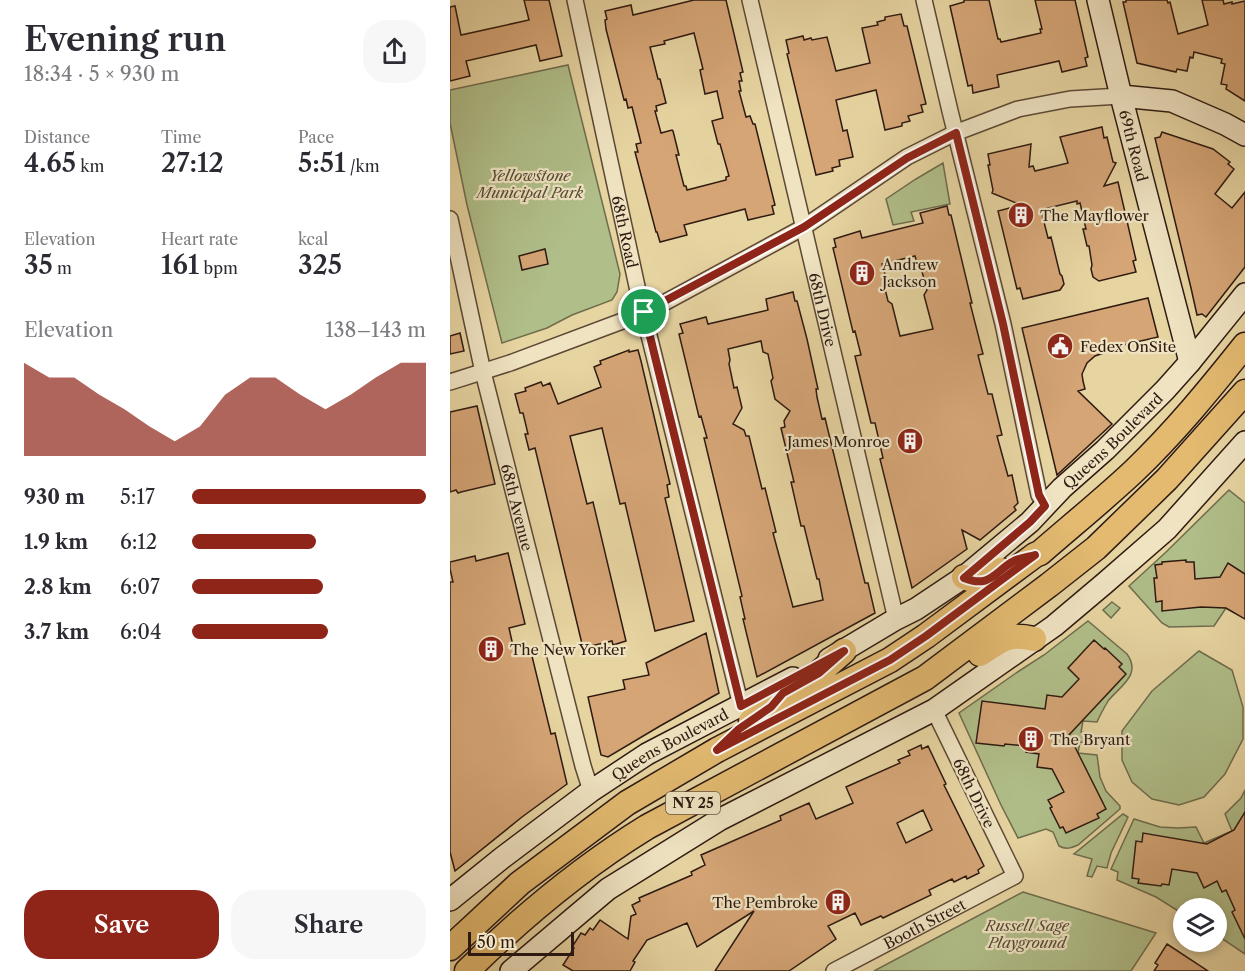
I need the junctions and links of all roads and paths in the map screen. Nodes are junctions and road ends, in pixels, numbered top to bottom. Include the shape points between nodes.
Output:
1 (575, 0) edge
2 (750, 0) edge
3 (924, 0) edge
4 (1098, 0) edge
5 (1121, 96) junction
6 (1225, 124) junction
7 (956, 133) junction
8 (1245, 135) edge
9 (1245, 145) edge
10 (450, 219) edge
11 (804, 227) junction
12 (1245, 294) edge
13 (644, 312) junction
14 (1245, 345) edge
15 (1191, 362) junction
16 (483, 372) junction
17 (450, 382) edge
18 (1245, 392) edge
19 (1245, 442) edge
20 (1045, 506) junction
21 (1035, 555) junction
22 (964, 578) junction
23 (896, 619) junction
24 (1034, 639) junction
25 (844, 651) junction
26 (944, 664) junction
27 (741, 706) junction
28 (934, 710) junction
29 (717, 750) junction
30 (591, 791) junction
31 (1015, 876) joint
32 (450, 900) edge
33 (499, 939) junction
34 (450, 948) edge
35 (513, 970) edge
36 (467, 971) edge
37 (480, 971) edge
38 (834, 971) edge

1 - 13 street, 68th Road
2 - 11 street, 68th Drive
3 - 7 street
4 - 5 street, 69th Road
5 - 6 street via 1172,102
5 - 7 street via 1070,99 1018,110
5 - 15 street, 69th Road
6 - 8 street
6 - 9 street
7 - 11 street via 907,158
7 - 20 street via 1003,324 1039,495
10 - 16 street, 68th Avenue
11 - 13 street
11 - 23 street, 68th Drive
12 - 15 street, Queens Boulevard
13 - 16 street
13 - 27 street, 68th Road
14 - 21 main road, Queens Boulevard / NY 25 via 1134,471
15 - 20 street, Queens Boulevard
16 - 17 street
16 - 30 street, 68th Avenue
18 - 26 main road, NY 25 via 1167,479 1096,548
19 - 24 street via 1167,529 1060,622
20 - 22 street, Queens Boulevard
21 - 22 main road via 1014,560 982,582
21 - 29 main road, Queens Boulevard / NY 25 via 890,660
22 - 23 street, Queens Boulevard
23 - 25 street, Queens Boulevard
24 - 26 main road via 1006,637 968,661
24 - 28 street
25 - 27 street, Queens Boulevard
25 - 29 main road via 819,673 783,693
26 - 33 main road, NY 25 via 925,678 647,827 603,856
27 - 30 street, Queens Boulevard via 647,754
28 - 31 street, 68th Drive
28 - 35 street via 719,820 608,889
29 - 34 main road, Queens Boulevard / NY 25 via 618,810 520,883
30 - 32 street, Queens Boulevard
31 - 38 street, Booth Street
33 - 36 main road, NY 25
33 - 37 main road

